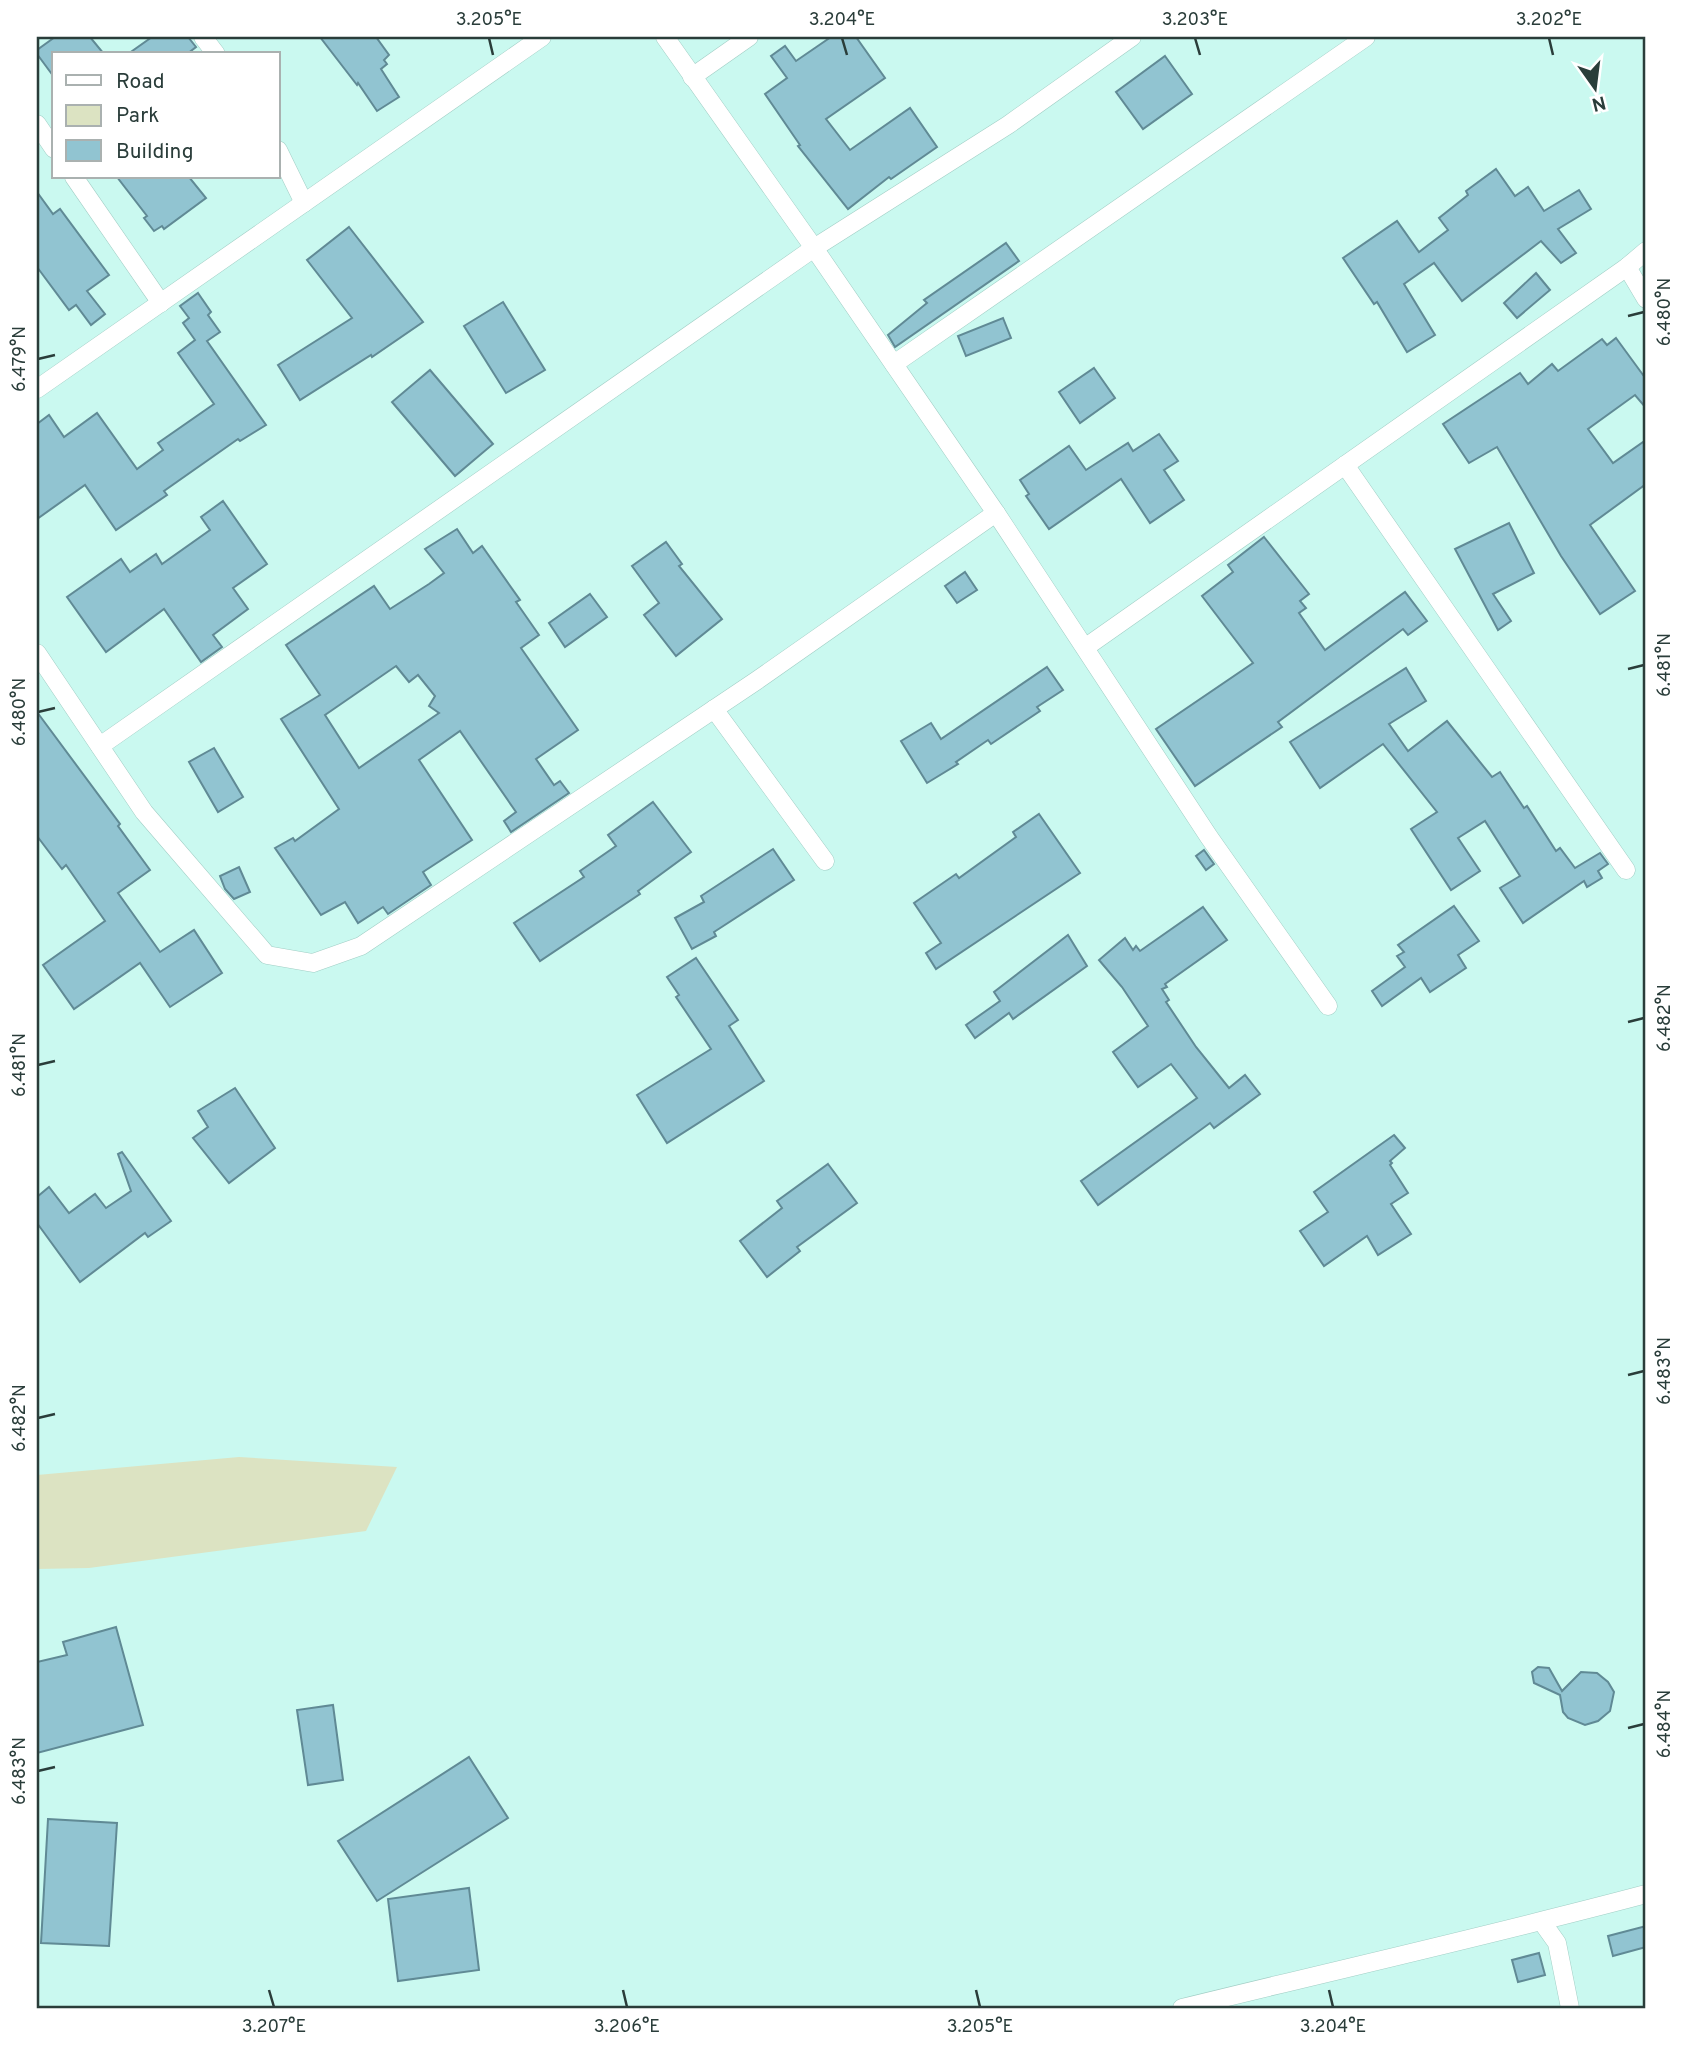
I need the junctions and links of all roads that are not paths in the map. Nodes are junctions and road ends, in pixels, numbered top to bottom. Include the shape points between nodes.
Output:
1 (203, 37) edge
2 (542, 37) edge
3 (665, 37) edge
4 (749, 37) edge
5 (1132, 37) edge
6 (1366, 37) edge
7 (214, 52) edge
8 (692, 78) junction
9 (37, 124) edge
10 (52, 146) edge
11 (280, 154) edge
12 (75, 178) edge
13 (304, 203) junction
14 (814, 248) junction
15 (1646, 251) edge
16 (1627, 267) junction
17 (1646, 299) edge
18 (161, 303) junction
19 (894, 365) junction
20 (37, 389) edge
21 (1345, 465) junction
22 (996, 513) junction
23 (1086, 647) junction
24 (37, 653) edge
25 (714, 709) junction
26 (100, 746) junction
27 (825, 861) dead end
28 (1626, 870) dead end
29 (1328, 1006) dead end
30 (1646, 1894) edge
31 (1542, 1922) junction
32 (1182, 2008) edge
33 (1570, 2008) edge

1 - 7 street
2 - 13 street
3 - 8 street
4 - 8 street
5 - 14 street via 1009,125
6 - 19 street
8 - 14 street
9 - 10 street
11 - 13 street
12 - 18 street
13 - 18 street
14 - 19 street
14 - 26 street
15 - 16 street
16 - 17 street
16 - 21 street
18 - 20 street
19 - 22 street
21 - 23 street
21 - 28 street
22 - 23 street
22 - 25 street
23 - 29 street via 1209,836
24 - 26 street
25 - 26 street via 361,946 313,963 267,955 144,812
25 - 27 street
30 - 31 street
31 - 32 street
31 - 33 street via 1557,1943

